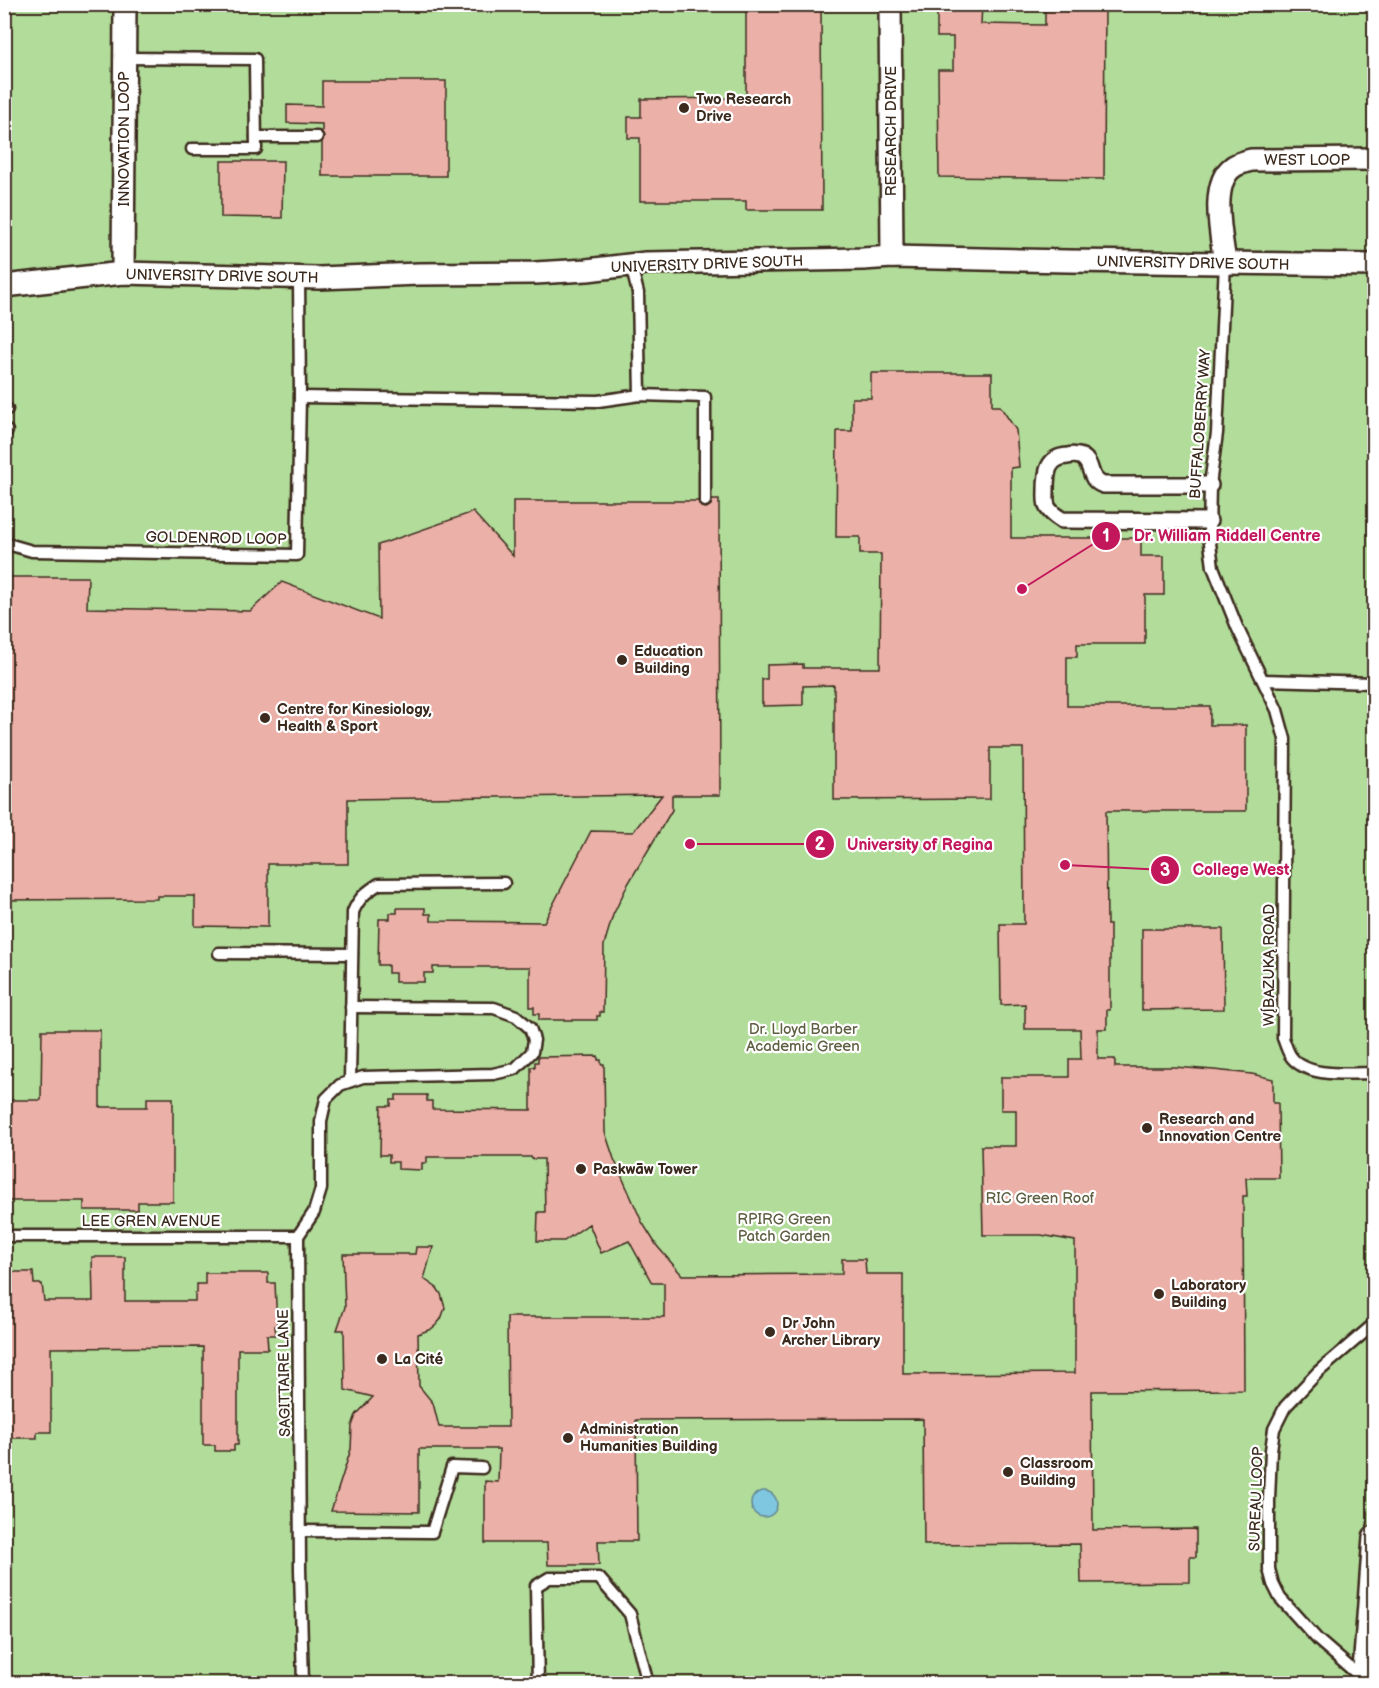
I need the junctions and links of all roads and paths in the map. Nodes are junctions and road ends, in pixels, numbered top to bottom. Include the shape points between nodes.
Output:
1 (125, 4) edge
2 (890, 4) edge
3 (124, 58) junction
4 (256, 137) junction
5 (317, 137) dead end
6 (192, 149) dead end
7 (1374, 159) edge
8 (892, 257) junction
9 (1225, 263) junction
10 (631, 265) junction
11 (1374, 265) edge
12 (123, 273) junction
13 (299, 278) junction
14 (4, 286) edge
15 (640, 395) junction
16 (300, 397) junction
17 (1210, 485) junction
18 (705, 501) dead end
19 (1209, 521) junction
20 (4, 543) edge
21 (1263, 680) junction
22 (1374, 683) edge
23 (504, 883) dead end
24 (219, 953) dead end
25 (352, 954) junction
26 (351, 1007) junction
27 (1374, 1073) edge
28 (350, 1081) junction
29 (4, 1236) edge
30 (298, 1236) junction
31 (1374, 1324) edge
32 (482, 1468) dead end
33 (301, 1531) junction
34 (1374, 1537) edge
35 (1363, 1681) edge
36 (303, 1683) edge
37 (538, 1683) edge
38 (648, 1683) edge

1 - 3 street, INNOVATION LOOP
2 - 8 street, RESEARCH DRIVE
3 - 4 lane via 255,58
3 - 12 street, INNOVATION LOOP
4 - 5 lane
4 - 6 lane via 256,149
7 - 9 street, WEST LOOP via 1251,160 1233,166 1220,190
8 - 9 street, UNIVERSITY DRIVE SOUTH
8 - 10 street, UNIVERSITY DRIVE SOUTH
9 - 11 street, UNIVERSITY DRIVE SOUTH
9 - 17 lane, BUFFALOBERRY WAY via 1217,433
10 - 13 street, UNIVERSITY DRIVE SOUTH via 535,273
10 - 15 lane via 639,293
12 - 13 street, UNIVERSITY DRIVE SOUTH
12 - 14 street, UNIVERSITY DRIVE SOUTH
13 - 16 lane, GOLDENROD LOOP
15 - 16 lane via 598,401
15 - 18 lane via 705,397
16 - 20 lane, GOLDENROD LOOP via 297,555 32,551
17 - 19 lane, BUFFALOBERRY WAY
17 - 19 street via 1103,485 1096,482 1082,457 1070,455 1059,457 1046,472 1048,508 1062,520
19 - 21 lane, BUFFALOBERRY WAY via 1213,567
21 - 22 lane
21 - 27 lane, WĮ́BAZUKĄ ROAD via 1285,739 1283,1038 1291,1057 1305,1067 1329,1074
23 - 25 lane via 379,884 358,899 353,912
24 - 25 lane
25 - 26 lane
26 - 28 lane
26 - 28 lane via 494,1008 516,1016 530,1028 534,1040 532,1052 515,1069 492,1074 363,1077
28 - 30 lane via 340,1085 326,1100 321,1121 321,1189 314,1212
29 - 30 lane, LEE GREN AVENUE
30 - 33 lane, SAGITTAIRE LANE
31 - 35 lane, SUREAU LOOP via 1318,1372 1285,1407 1274,1429 1269,1500 1269,1569 1280,1598
32 - 33 lane via 452,1467 432,1532
33 - 36 lane, SAGITTAIRE LANE
34 - 35 street
37 - 38 lane via 536,1586 549,1578 599,1578 630,1614

